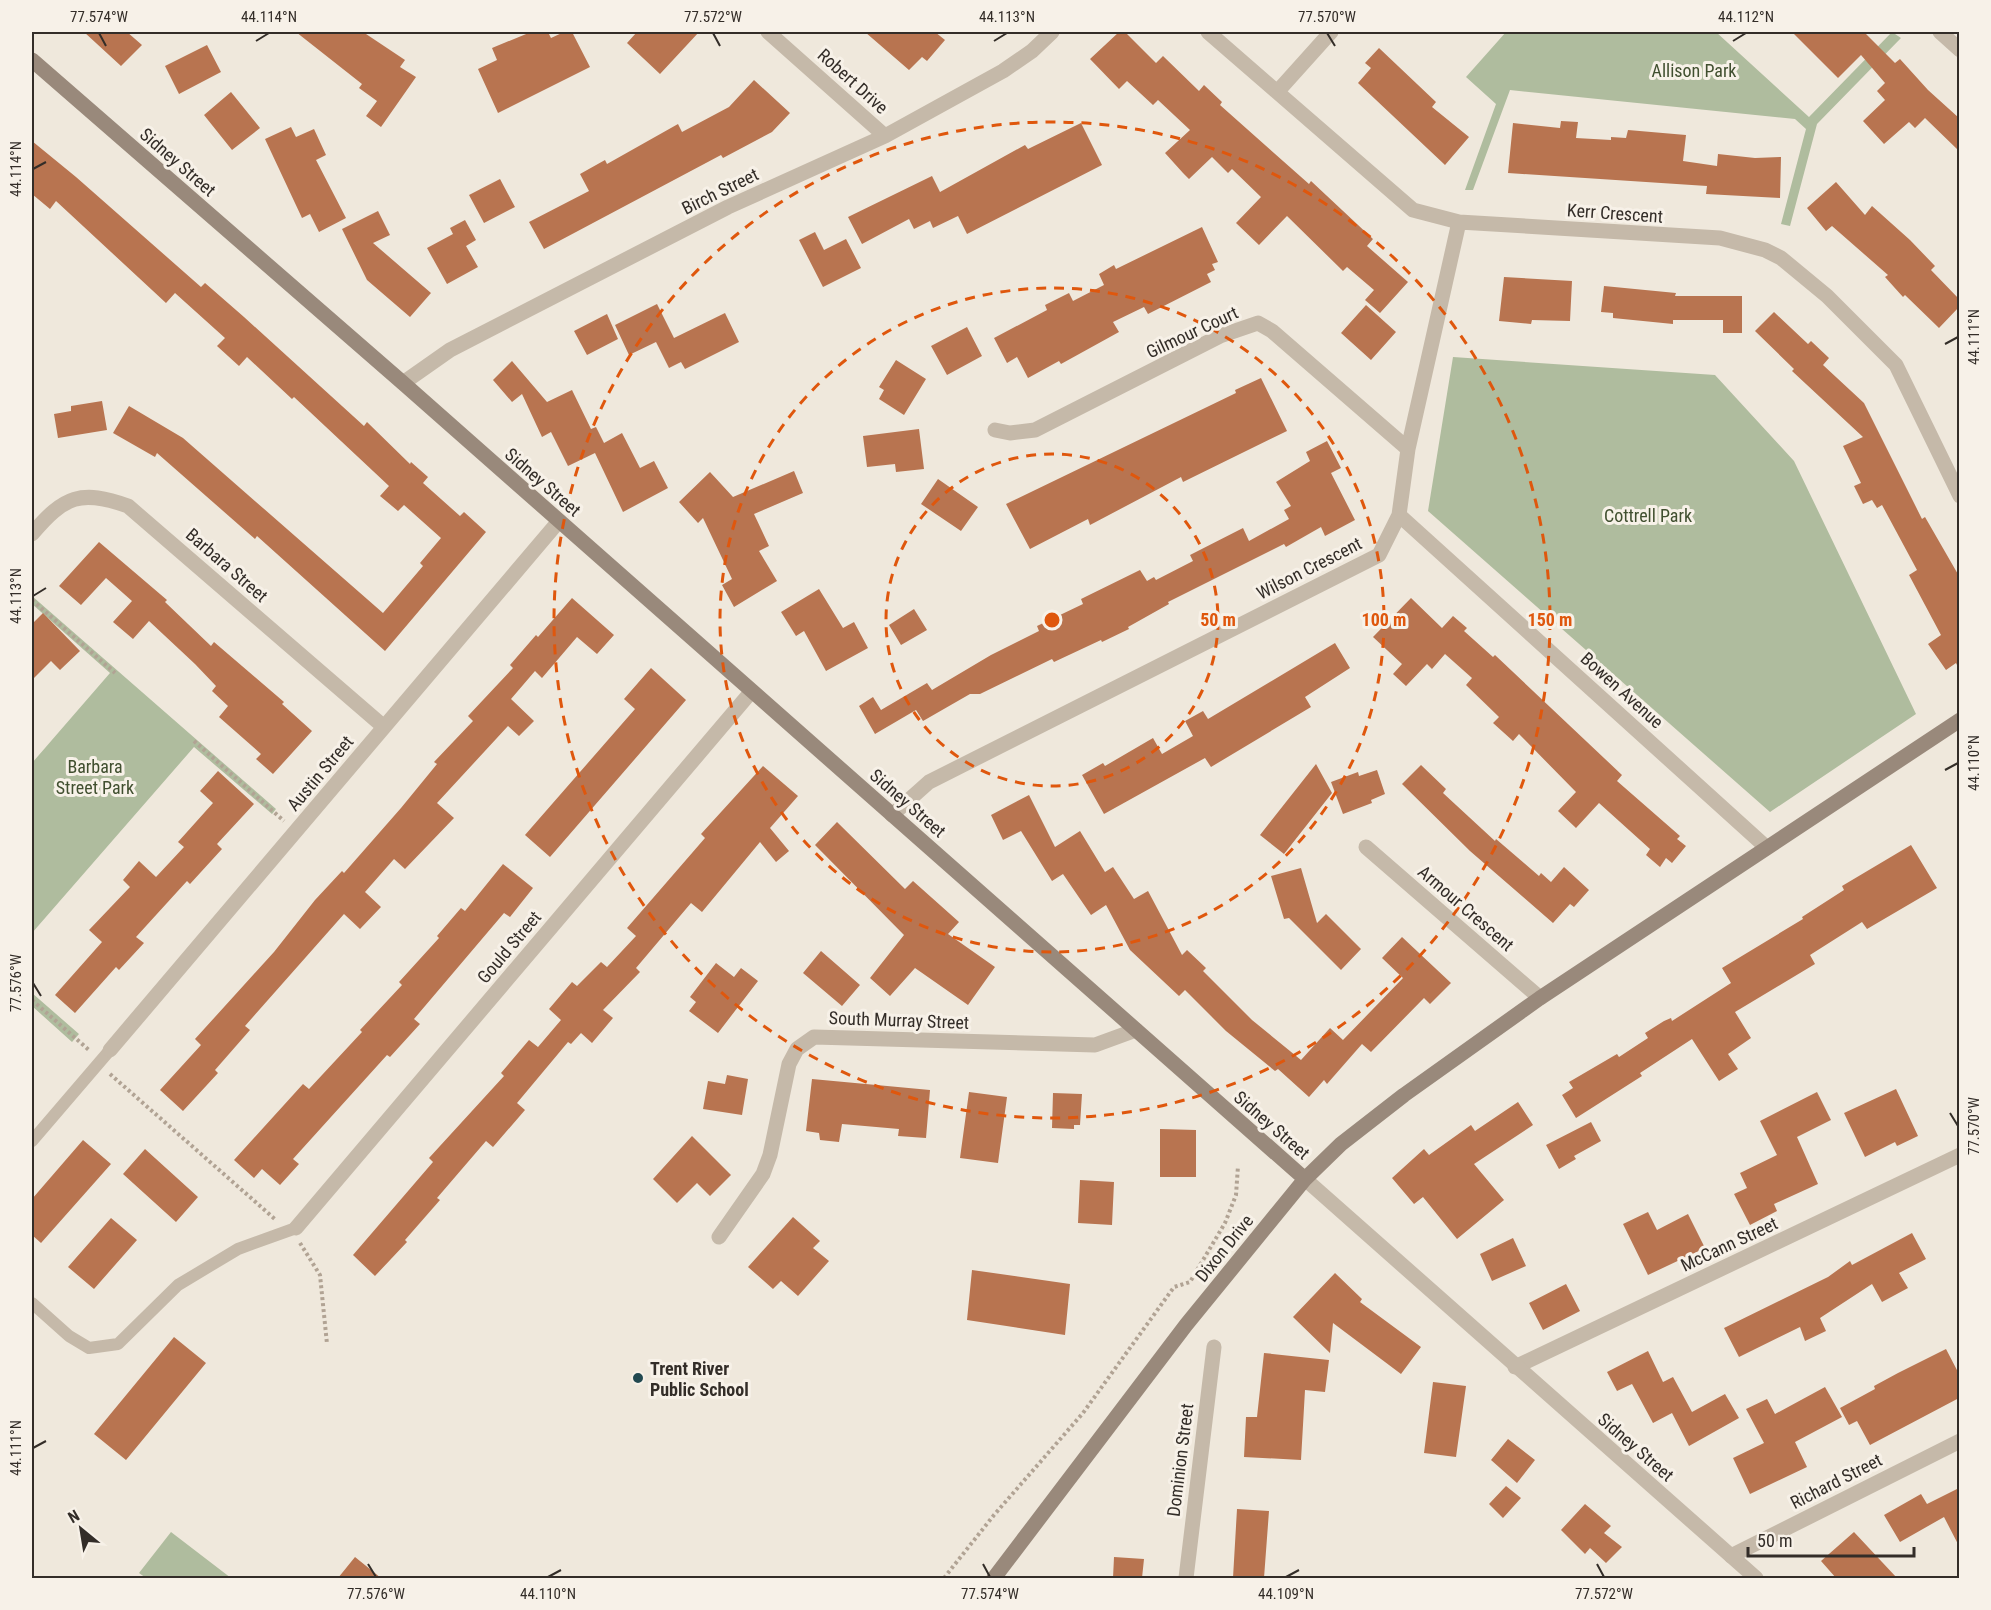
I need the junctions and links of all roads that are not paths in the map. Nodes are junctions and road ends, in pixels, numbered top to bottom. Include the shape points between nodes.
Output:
1 (768, 32) edge
2 (1052, 32) edge
3 (1208, 32) edge
4 (1330, 32) edge
5 (1940, 32) edge
6 (1959, 50) edge
7 (32, 60) edge
8 (1278, 91) junction
9 (885, 136) junction
10 (1459, 222) junction
11 (403, 383) junction
12 (995, 430) dead end
13 (1408, 449) junction
14 (1959, 496) edge
15 (1399, 515) junction
16 (559, 521) junction
17 (32, 534) edge
18 (751, 692) junction
19 (1959, 720) edge
20 (384, 727) junction
21 (892, 815) junction
22 (1366, 846) dead end
23 (1766, 847) junction
24 (1540, 998) junction
25 (1136, 1030) junction
26 (110, 1050) joint
27 (32, 1141) edge
28 (1959, 1155) edge
29 (1305, 1179) junction
30 (294, 1229) joint
31 (719, 1237) dead end
32 (32, 1303) edge
33 (1214, 1347) dead end
34 (1515, 1367) junction
35 (1959, 1441) edge
36 (1731, 1556) junction
37 (994, 1578) edge
38 (1186, 1578) edge
39 (1756, 1578) edge

1 - 9 street, Robert Drive
2 - 9 street, Birch Street via 1003,71
3 - 8 street, Kerr Crescent
4 - 8 street
5 - 6 street
7 - 11 main road, Sidney Street
8 - 10 street, Kerr Crescent via 1413,210
9 - 11 street, Birch Street via 728,207 480,334
10 - 13 street, Wilson Crescent
10 - 14 street, Kerr Crescent via 1720,238 1781,258 1827,296 1896,365
11 - 16 main road, Sidney Street
12 - 13 street, Gilmour Court via 1035,430 1220,336 1258,323
13 - 15 street, Wilson Crescent
15 - 21 street, Wilson Crescent via 1379,555 930,782
15 - 23 street, Bowen Avenue
16 - 18 main road, Sidney Street
16 - 20 street, Austin Street
17 - 20 street, Barbara Street via 49,514 75,499 101,496 129,506
18 - 21 main road, Sidney Street
18 - 30 street, Gould Street
19 - 23 main road, Dixon Drive
20 - 26 street, Austin Street
21 - 25 main road, Sidney Street
22 - 24 street, Armour Crescent
23 - 24 main road, Dixon Drive
24 - 29 main road, Dixon Drive via 1341,1143
25 - 29 main road, Sidney Street
25 - 31 street, South Murray Street via 1095,1045 814,1037 797,1049 789,1064 764,1174
26 - 27 lane
28 - 34 street, McCann Street
29 - 34 street, Sidney Street
29 - 37 main road, Dixon Drive via 1180,1332
30 - 32 lane via 238,1249 178,1285 118,1344 89,1348
33 - 38 street, Dominion Street
34 - 36 street, Sidney Street
35 - 36 street, Richard Street
36 - 39 street, Sidney Street

